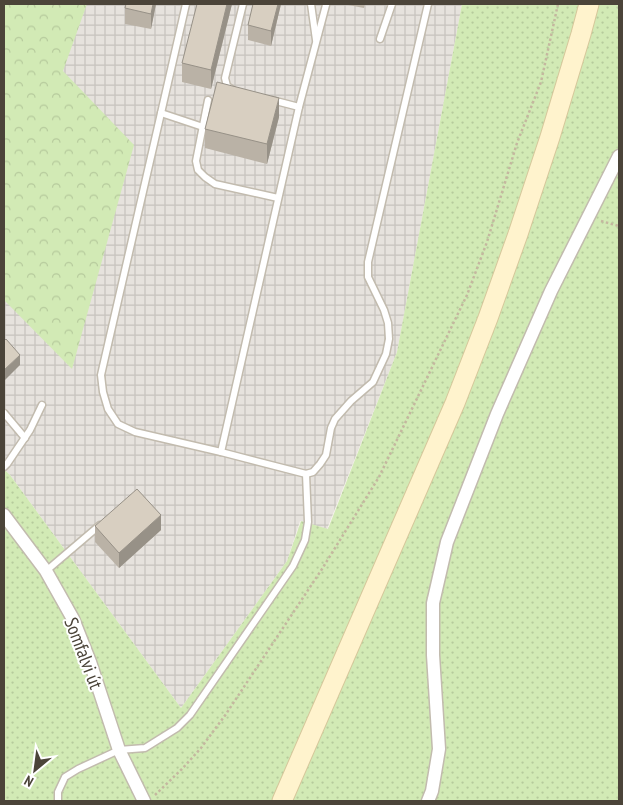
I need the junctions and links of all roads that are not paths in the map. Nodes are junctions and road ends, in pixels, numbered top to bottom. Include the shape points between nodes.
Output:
1 (186, 4) edge
2 (243, 4) edge
3 (311, 4) edge
4 (392, 4) edge
5 (428, 4) edge
6 (589, 4) edge
7 (326, 5) dead end
8 (380, 39) dead end
9 (317, 43) junction
10 (244, 93) edge
11 (263, 98) edge
12 (208, 100) dead end
13 (300, 107) junction
14 (161, 113) junction
15 (203, 127) junction
16 (619, 156) edge
17 (278, 198) junction
18 (42, 405) dead end
19 (4, 412) edge
20 (25, 438) junction
21 (221, 452) junction
22 (4, 468) edge
23 (306, 474) junction
24 (4, 515) edge
25 (106, 520) edge
26 (46, 571) junction
27 (119, 750) junction
28 (149, 798) edge
29 (58, 801) edge
30 (282, 801) edge
31 (428, 801) edge

1 - 14 lane
2 - 10 lane via 225,78 227,86
3 - 9 lane
4 - 8 lane
5 - 23 lane via 368,262 368,277 388,323 386,354 373,382 335,419 326,455 312,472
6 - 30 main road via 550,137 488,318
7 - 9 lane
9 - 13 lane
11 - 13 lane
12 - 15 lane
13 - 17 lane
14 - 15 lane
14 - 21 lane via 101,375 103,392 108,409 118,424 135,432
15 - 17 lane via 196,161 198,170 205,177 215,184
16 - 31 street via 551,291 497,414 447,542 433,603 439,749
17 - 21 lane
18 - 20 lane
19 - 20 lane
20 - 22 lane
21 - 23 lane
23 - 27 lane via 308,522 305,540 287,576 190,716 145,748
24 - 26 street, Somfalvi út
25 - 26 lane
26 - 27 street, Somfalvi út via 73,619
27 - 28 street, Somfalvi út
27 - 29 lane via 65,777 58,792

